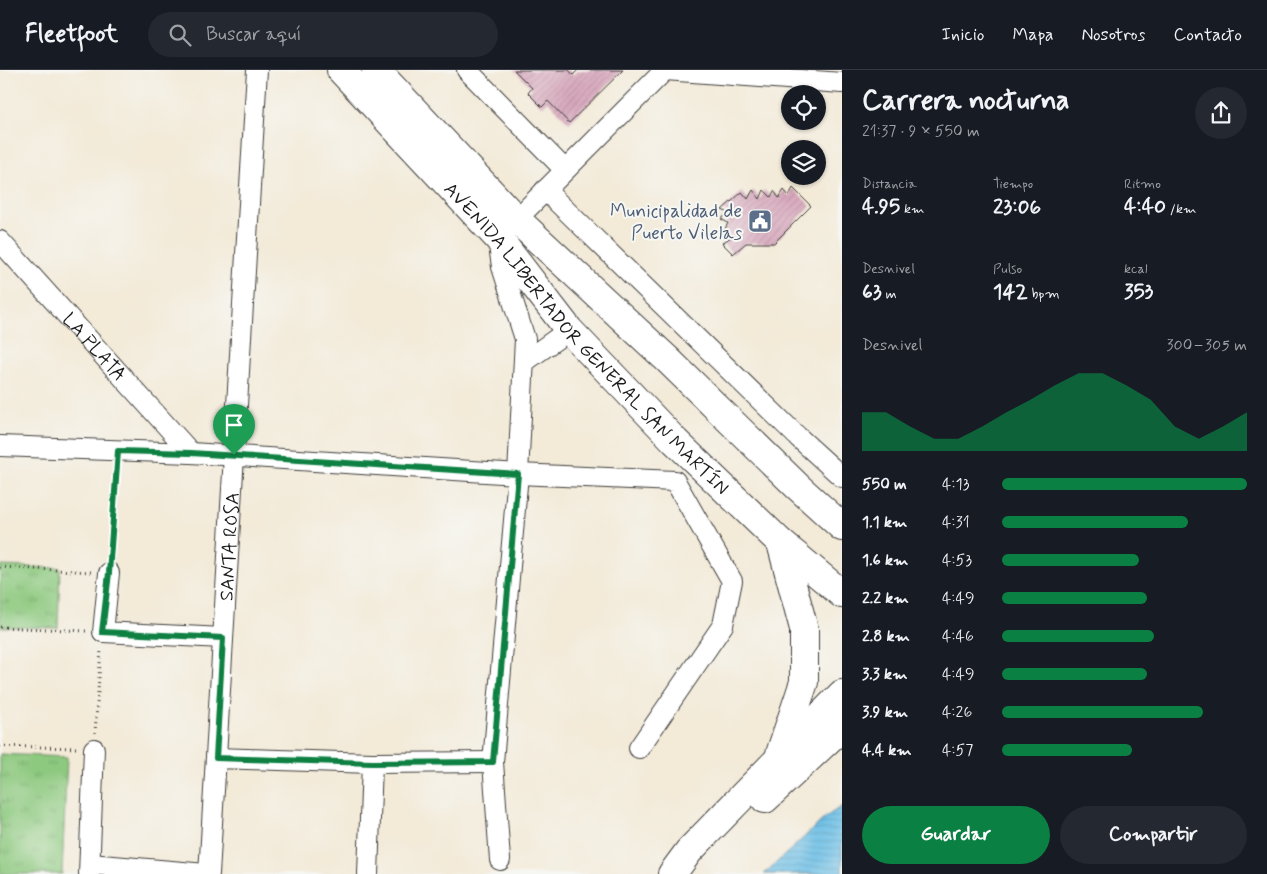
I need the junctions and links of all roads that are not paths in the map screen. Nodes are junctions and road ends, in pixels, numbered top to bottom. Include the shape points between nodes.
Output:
1 (257, 70) edge
2 (341, 70) edge
3 (376, 70) edge
4 (467, 70) edge
5 (665, 70) edge
6 (842, 84) edge
7 (565, 170) junction
8 (545, 190) junction
9 (507, 228) junction
10 (0, 241) edge
11 (569, 330) junction
12 (524, 362) junction
13 (0, 446) edge
14 (191, 453) junction
15 (234, 455) junction
16 (518, 474) junction
17 (842, 477) edge
18 (842, 527) edge
19 (781, 543) junction
20 (109, 573) road end
21 (842, 594) edge
22 (223, 638) junction
23 (842, 694) edge
24 (839, 732) edge
25 (94, 748) road end
26 (639, 748) dead end
27 (216, 758) junction
28 (493, 762) junction
29 (777, 762) junction
30 (372, 763) junction
31 (500, 860) dead end
32 (90, 869) edge
33 (208, 874) edge
34 (368, 874) edge
35 (672, 874) edge
36 (681, 874) edge

1 - 15 street, SANTA ROSA
2 - 9 main road, AVENIDA LIBERTADOR GENERAL SAN MARTÍN
3 - 9 main road, AVENIDA LIBERTADOR GENERAL SAN MARTÍN
4 - 7 street
5 - 6 street
5 - 7 street
7 - 8 street
8 - 9 street
8 - 17 street
9 - 11 main road, AVENIDA LIBERTADOR GENERAL SAN MARTÍN
9 - 12 street via 502,267 525,339
9 - 18 main road, AVENIDA LIBERTADOR GENERAL SAN MARTÍN via 668,360
10 - 14 street, LA PLATA
11 - 12 street
11 - 19 main road, AVENIDA LIBERTADOR GENERAL SAN MARTÍN via 675,441
12 - 16 street
13 - 14 street
14 - 15 street
15 - 16 street
15 - 22 street, SANTA ROSA
16 - 26 street via 675,481 732,581 723,625
16 - 28 street
19 - 21 main road, AVENIDA LIBERTADOR GENERAL SAN MARTÍN
19 - 29 main road via 804,629 804,682
20 - 22 street via 102,632
22 - 27 street, SANTA ROSA
23 - 29 main road
24 - 36 main road
25 - 32 street
27 - 30 street
27 - 33 street, SANTA ROSA
28 - 30 street
28 - 31 street
29 - 35 main road via 689,851
30 - 34 street
32 - 33 street

